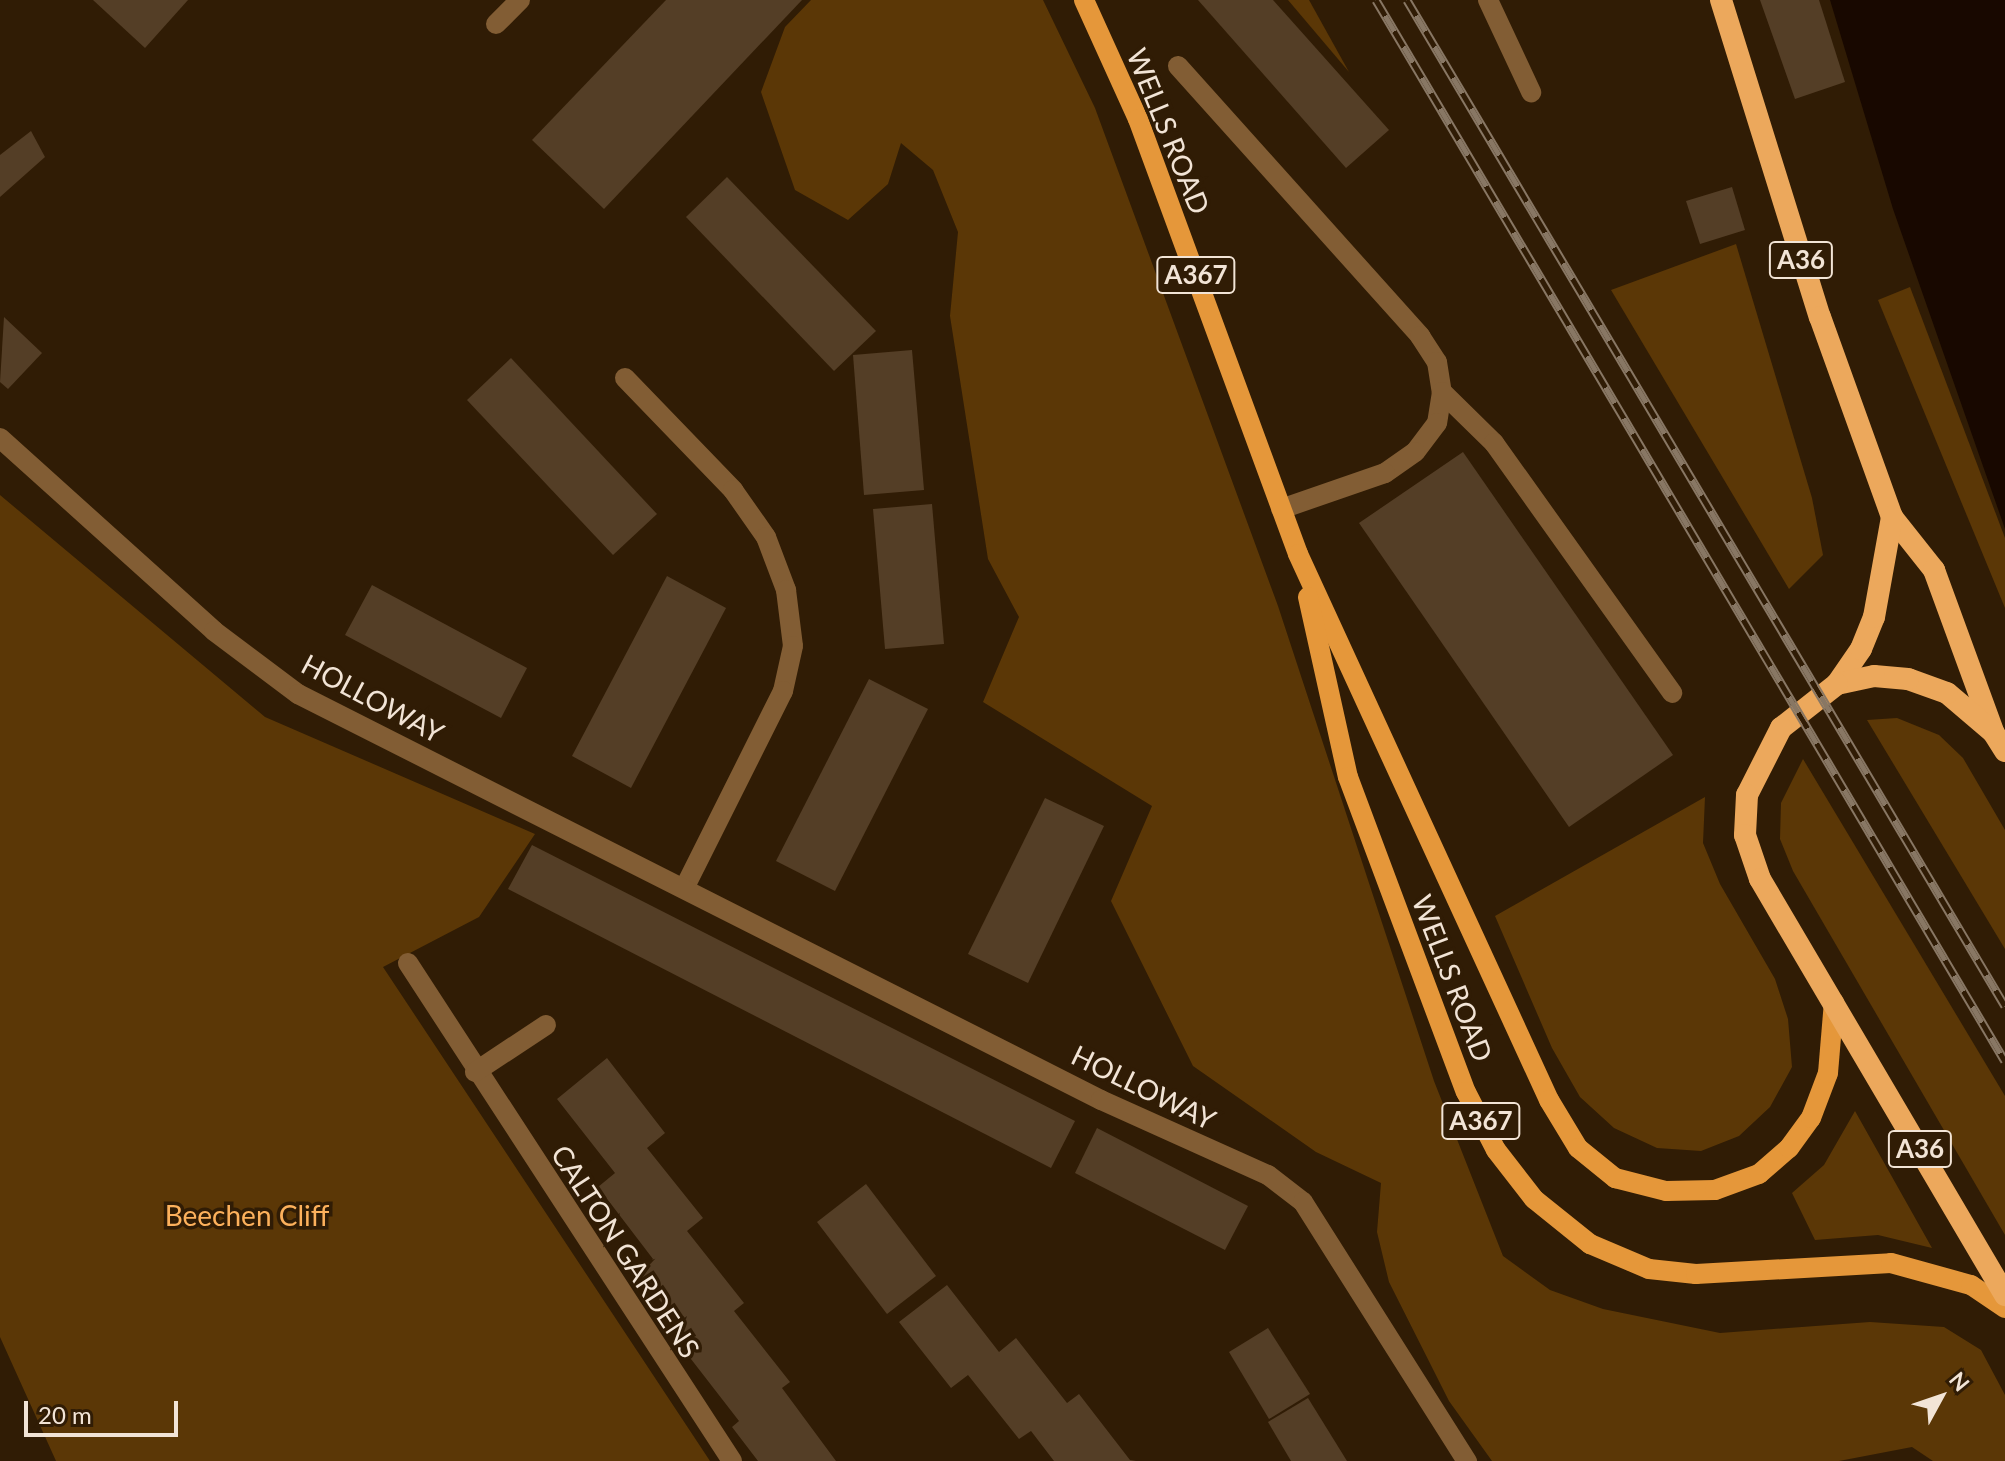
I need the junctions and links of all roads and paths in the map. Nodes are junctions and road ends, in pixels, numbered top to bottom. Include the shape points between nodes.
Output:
1 (520, 0) edge
2 (1084, 0) edge
3 (1488, 0) edge
4 (1721, 0) edge
5 (496, 24) dead end
6 (1178, 66) dead end
7 (1531, 92) dead end
8 (625, 378) dead end
9 (1442, 392) junction
10 (0, 438) edge
11 (1281, 509) junction
12 (1892, 517) junction
13 (1298, 554) junction
14 (1837, 684) junction
15 (1672, 693) dead end
16 (1999, 742) edge
17 (684, 889) junction
18 (408, 963) dead end
19 (1834, 1002) junction
20 (546, 1025) dead end
21 (475, 1072) junction
22 (2005, 1295) edge
23 (2005, 1308) edge
24 (732, 1461) edge
25 (1467, 1461) edge

1 - 5 street
2 - 11 main road, WELLS ROAD / A367 via 1138,119
3 - 7 street
4 - 12 highway, A36 via 1820,317
6 - 9 street via 1420,336 1437,362
8 - 17 street via 733,490 766,537 786,590 791,632 783,691
9 - 11 street via 1437,423 1415,452 1385,473
9 - 15 street via 1494,443
10 - 17 street, HOLLOWAY via 214,631 298,694
11 - 13 main road, WELLS ROAD / A367
12 - 14 highway, A36 via 1874,617 1861,649
12 - 16 highway, A36 via 1934,570
13 - 19 main road, WELLS ROAD / A367 via 1530,1061 1578,1148 1615,1178 1666,1191 1715,1190 1759,1174 1789,1148 1811,1118 1828,1073
13 - 23 main road, WELLS ROAD / A367 via 1348,777 1466,1092 1496,1150 1534,1199 1590,1244 1649,1269 1696,1274 1891,1263 1971,1285
14 - 16 highway, A36 via 1874,676 1908,679 1947,693
14 - 19 highway, A36 via 1775,738 1747,795 1745,835 1760,879
17 - 25 street, HOLLOWAY via 1101,1100 1268,1175 1303,1202
18 - 21 street, CALTON GARDENS
19 - 22 highway, A36
20 - 21 street
21 - 24 street, CALTON GARDENS

